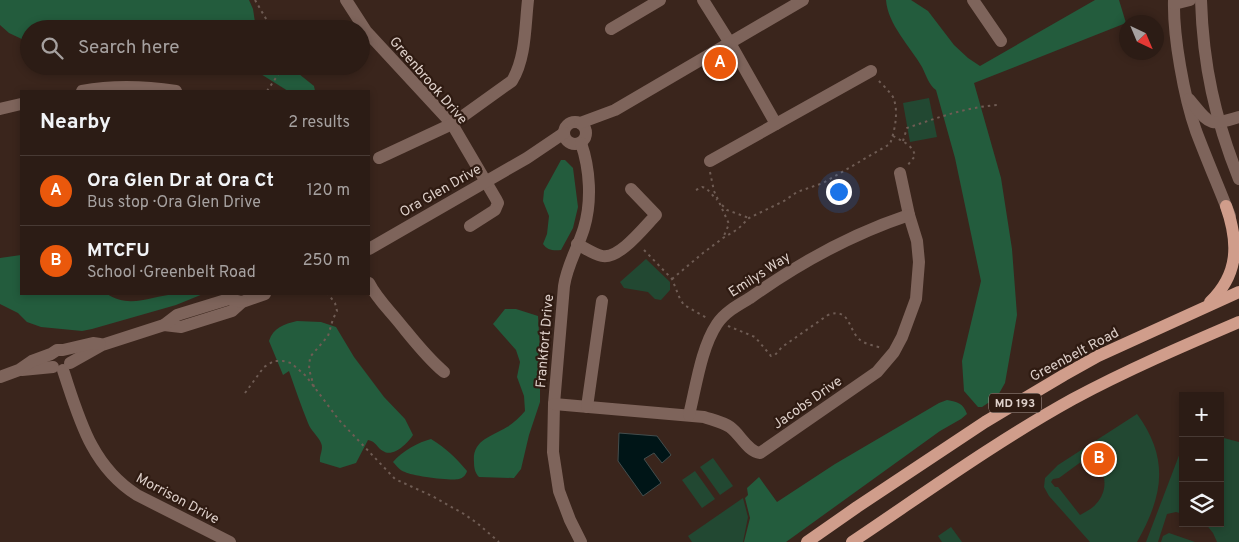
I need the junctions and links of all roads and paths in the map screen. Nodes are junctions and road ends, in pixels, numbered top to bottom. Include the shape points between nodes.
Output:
1 (255, 0) edge
2 (346, 0) edge
3 (528, 0) edge
4 (660, 0) edge
5 (703, 0) edge
6 (803, 0) edge
7 (1190, 0) edge
8 (1200, 0) edge
9 (979, 2) edge
10 (1174, 2) edge
11 (267, 20) edge
12 (357, 20) edge
13 (611, 29) dead end
14 (370, 38) edge
15 (1001, 41) dead end
16 (730, 43) junction
17 (871, 71) joint
18 (278, 75) edge
19 (88, 90) edge
20 (170, 90) edge
21 (269, 90) edge
22 (1186, 96) junction
23 (20, 104) edge
24 (998, 105) dead end
25 (0, 109) edge
26 (1239, 117) edge
27 (452, 124) junction
28 (776, 124) junction
29 (1219, 124) junction
30 (576, 135) junction
31 (893, 136) junction
32 (903, 141) junction
33 (379, 158) dead end
34 (710, 161) joint
35 (900, 173) joint
36 (1239, 179) edge
37 (486, 182) junction
38 (631, 189) dead end
39 (696, 190) dead end
40 (720, 202) junction
41 (1226, 206) junction
42 (909, 215) junction
43 (749, 218) junction
44 (470, 226) dead end
45 (723, 238) junction
46 (1239, 240) edge
47 (577, 244) junction
48 (370, 248) edge
49 (644, 250) dead end
50 (672, 279) junction
51 (370, 285) edge
52 (1239, 292) edge
53 (262, 295) edge
54 (329, 295) edge
55 (602, 301) dead end
56 (1204, 307) junction
57 (1239, 322) edge
58 (718, 323) junction
59 (102, 345) junction
60 (57, 352) junction
61 (894, 352) junction
62 (62, 367) junction
63 (19, 370) junction
64 (444, 372) dead end
65 (0, 377) edge
66 (314, 387) junction
67 (245, 393) dead end
68 (554, 404) junction
69 (587, 406) junction
70 (689, 415) junction
71 (230, 542) edge
72 (499, 542) edge
73 (581, 542) edge
74 (807, 542) edge
75 (852, 542) edge

1 - 11 path
2 - 12 street, Greenbrook Drive
3 - 27 street via 521,61 512,81
4 - 13 street
5 - 16 street
6 - 16 street, Ora Glen Drive
7 - 10 street
8 - 29 street via 1209,86
9 - 15 street
10 - 22 street
14 - 27 street, Greenbrook Drive
16 - 28 street
16 - 30 street, Ora Glen Drive
17 - 28 street
17 - 31 path via 892,97 896,109
18 - 21 path
19 - 20 street via 132,86
22 - 29 street via 1204,117
22 - 41 street via 1196,131
23 - 25 street
24 - 32 path via 979,106 907,128
26 - 29 street
27 - 33 street
27 - 37 street, Greenbrook Drive
28 - 34 street
29 - 36 street
30 - 37 street, Ora Glen Drive
30 - 47 street, Frankfort Drive via 586,156 589,200 584,228
31 - 32 path
31 - 43 path via 890,144 823,183 797,192 784,202
32 - 35 path via 914,150 915,156
34 - 40 path via 711,182
35 - 42 street, Jacobs Drive
37 - 44 street, Greenbrook Drive via 498,207
37 - 48 street, Ora Glen Drive
38 - 47 street via 656,215 612,256 600,256
39 - 40 path via 706,188
40 - 43 path via 727,210
40 - 45 path via 729,224
41 - 46 street
41 - 56 main road via 1235,246 1232,270 1220,293
42 - 58 street, Emilys Way via 865,231 810,259 769,284
42 - 61 street, Jacobs Drive via 917,241 918,281 916,299
43 - 45 path
45 - 50 path
47 - 68 street, Frankfort Drive via 565,275
49 - 50 path
50 - 58 path via 684,305
51 - 64 street via 432,363
52 - 56 main road, Greenbelt Road / MD 193
53 - 59 street via 242,302 232,311 181,327 164,325
54 - 66 path via 337,311 328,336 310,357 309,369
55 - 69 street
56 - 74 main road, Greenbelt Road / MD 193 via 1098,356 1004,410
57 - 75 main road, MD 193 via 1072,400 993,448
58 - 61 path via 755,337 771,356 836,312 846,318 860,340
58 - 70 street, Emilys Way via 708,344
59 - 60 street via 93,343
59 - 62 street
60 - 62 street via 50,362
60 - 62 street via 70,356
60 - 63 street via 32,361
61 - 70 street, Jacobs Drive via 877,372 760,453 724,424
62 - 63 street
62 - 71 street, Morrison Drive via 85,434 102,464 137,495
63 - 65 street
66 - 67 path via 299,369 283,361 264,367
66 - 72 path via 339,420 395,479 464,514
68 - 69 street, Jacobs Drive
68 - 73 street, Frankfort Drive via 553,444 559,491
69 - 70 street, Jacobs Drive

